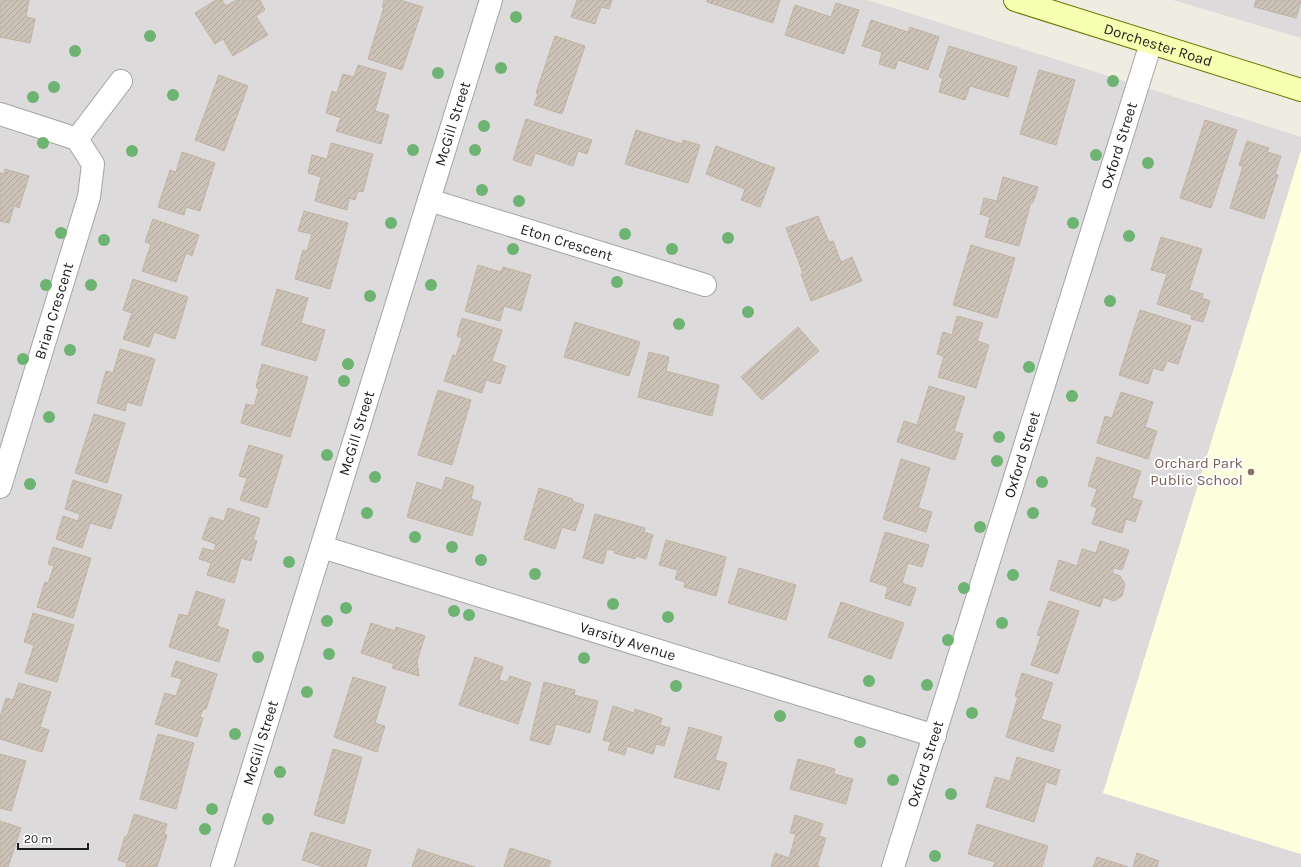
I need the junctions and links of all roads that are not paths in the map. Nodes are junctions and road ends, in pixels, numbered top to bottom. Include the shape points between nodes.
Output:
1 (491, 0) edge
2 (1015, 0) edge
3 (1151, 43) junction
4 (121, 81) dead end
5 (1301, 90) edge
6 (0, 114) edge
7 (77, 139) junction
8 (429, 200) junction
9 (705, 285) dead end
10 (0, 486) edge
11 (322, 548) junction
12 (935, 736) junction
13 (222, 867) edge
14 (893, 867) edge

1 - 8 street, McGill Street
2 - 3 main road, Dorchester Road
3 - 5 main road, Dorchester Road
3 - 12 street, Oxford Street
4 - 7 street
6 - 7 street
7 - 10 street, Brian Crescent via 93,164 89,197
8 - 9 street, Eton Crescent
8 - 11 street, McGill Street
11 - 12 street, Varsity Avenue
11 - 13 street, McGill Street
12 - 14 street, Oxford Street

